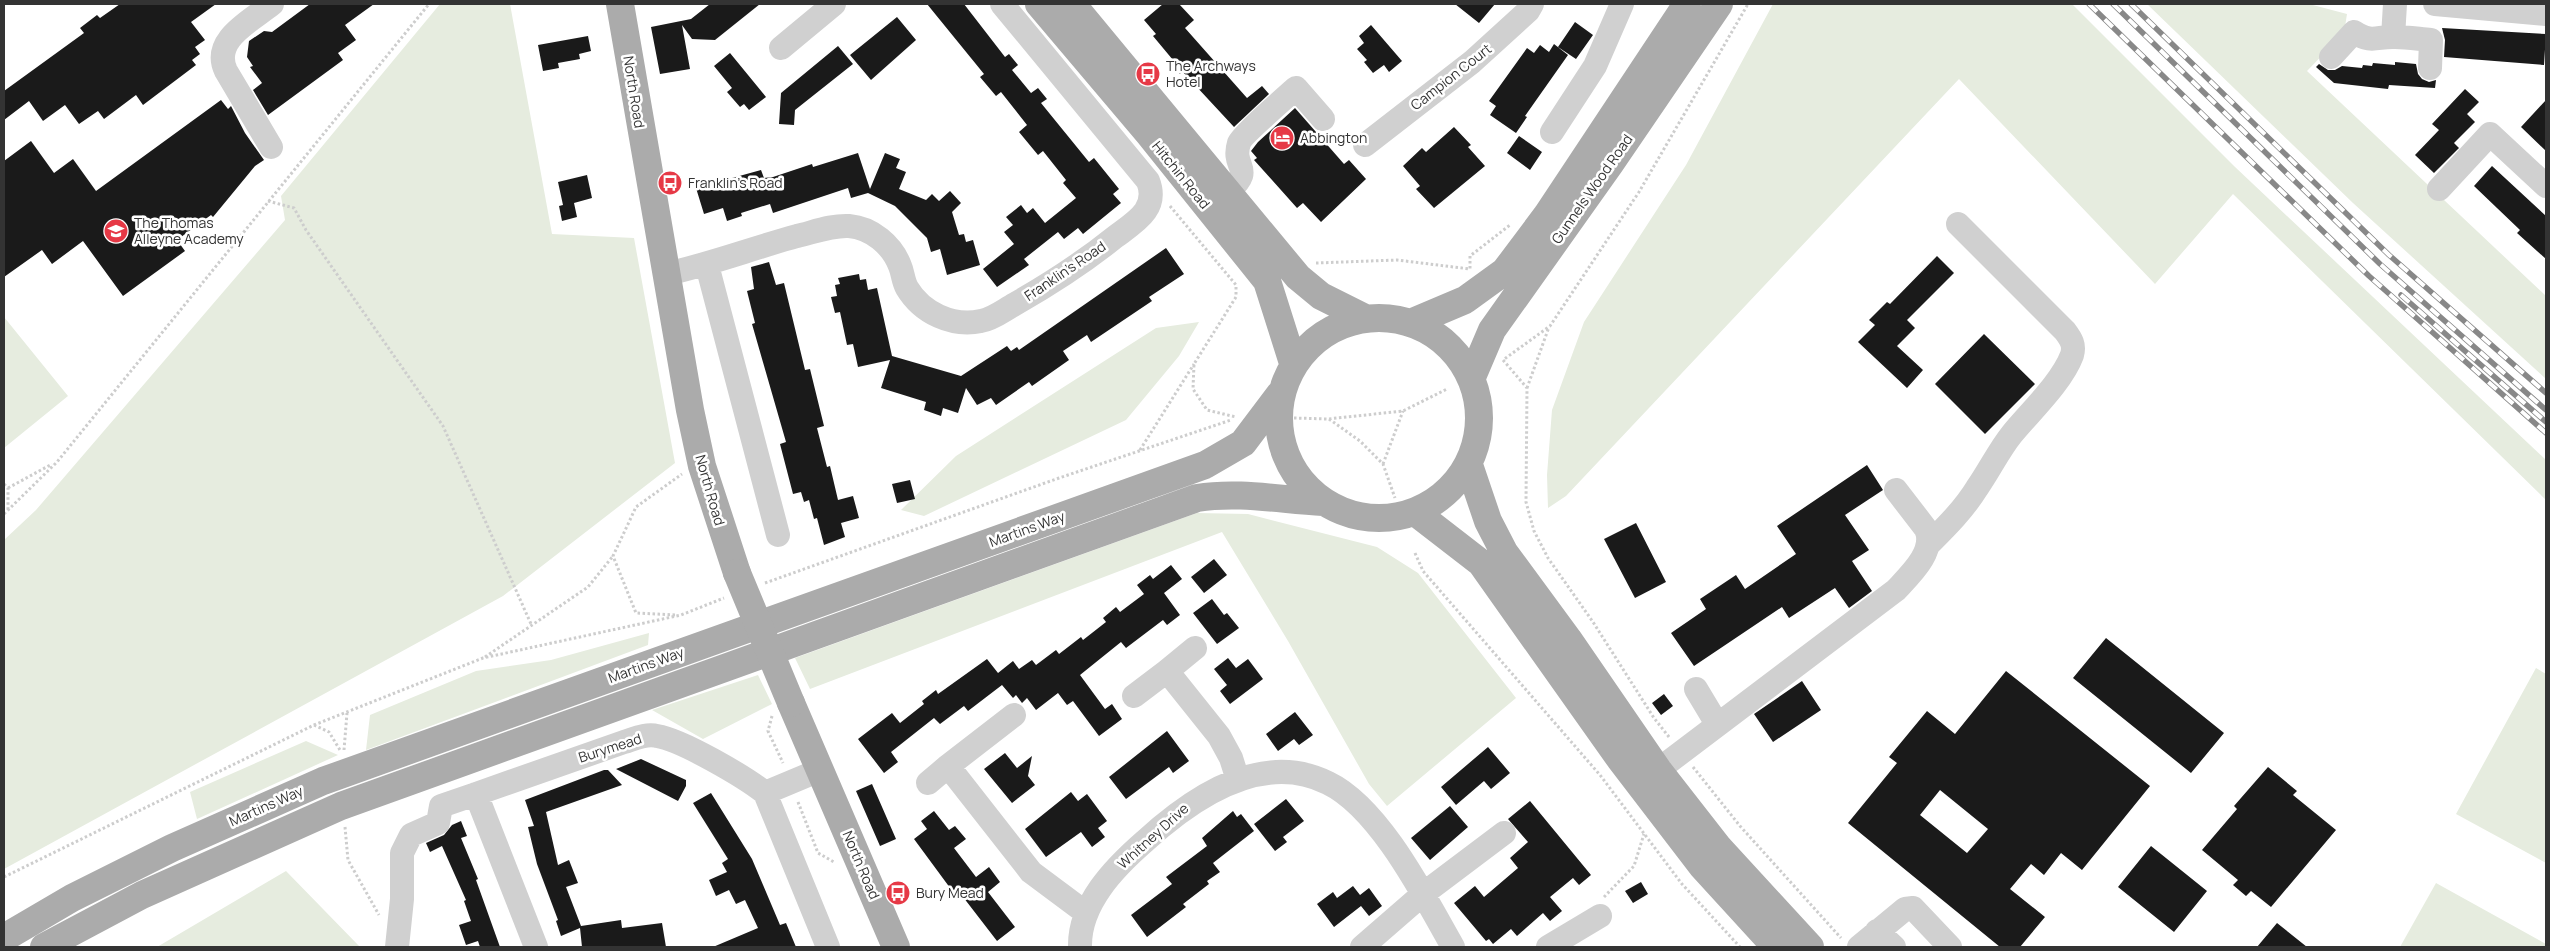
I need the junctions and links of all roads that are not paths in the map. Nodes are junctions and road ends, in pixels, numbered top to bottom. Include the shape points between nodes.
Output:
1 (272, 4) edge
2 (620, 4) edge
3 (834, 4) edge
4 (1002, 4) edge
5 (1039, 4) edge
6 (1072, 4) edge
7 (1532, 4) edge
8 (1622, 4) edge
9 (1687, 4) edge
10 (1719, 4) edge
11 (2395, 4) edge
12 (2435, 4) edge
13 (2485, 6) edge
14 (2546, 14) edge
15 (2393, 37) junction
16 (781, 48) dead end
17 (2331, 56) dead end
18 (2430, 68) dead end
19 (1323, 119) dead end
20 (1552, 132) dead end
21 (1365, 145) dead end
22 (271, 147) dead end
23 (2543, 178) edge
24 (2439, 190) dead end
25 (1228, 192) junction
26 (1958, 224) dead end
27 (707, 264) junction
28 (666, 274) junction
29 (1363, 317) junction
30 (1413, 322) junction
31 (1293, 363) junction
32 (1472, 377) junction
33 (1280, 394) junction
34 (1469, 465) junction
35 (1896, 490) dead end
36 (1323, 502) junction
37 (1405, 505) junction
38 (778, 535) dead end
39 (1930, 543) junction
40 (1195, 648) dead end
41 (1167, 671) junction
42 (1696, 689) dead end
43 (1134, 696) dead end
44 (1014, 715) dead end
45 (1717, 724) junction
46 (948, 766) junction
47 (820, 770) junction
48 (1658, 770) junction
49 (1238, 780) junction
50 (928, 783) dead end
51 (765, 793) junction
52 (476, 794) junction
53 (1504, 833) dead end
54 (1422, 894) junction
55 (1086, 913) junction
56 (1587, 919) road end
57 (1877, 931) junction
58 (4, 938) edge
59 (398, 944) edge
60 (1851, 944) edge
61 (1553, 946) edge
62 (44, 947) edge
63 (536, 947) edge
64 (828, 947) edge
65 (896, 947) edge
66 (1080, 947) edge
67 (1362, 947) edge
68 (1452, 947) edge
69 (1776, 947) edge
70 (1810, 947) edge
71 (1894, 947) edge
72 (1950, 947) edge

1 - 22 street via 226,41 221,54 226,72
2 - 28 main road, North Road
3 - 16 street
4 - 27 street, Franklin's Road via 1144,175 1152,196 1143,215 1044,287 983,321 947,320 926,310 906,286 888,246 869,232 852,226 827,228
5 - 31 main road, Hitchin Road via 1267,281
6 - 25 main road, Hitchin Road
7 - 21 street, Campion Court via 1472,62
8 - 20 street via 1595,66
9 - 30 main road, Gunnels Wood Road via 1547,214 1505,271 1465,300
10 - 32 main road, Gunnels Wood Road via 1492,330
11 - 15 street
12 - 13 street
13 - 14 street
15 - 17 street via 2378,40 2364,38 2354,32
15 - 18 street via 2431,40
19 - 25 street via 1296,88 1240,142 1241,180
23 - 24 street via 2490,134
25 - 29 main road, Hitchin Road via 1298,277 1321,296
26 - 39 street via 2066,331 2073,341 2073,353 2038,406 2011,435 1976,490 1951,523
27 - 28 street, Franklin's Road
27 - 38 street
28 - 47 main road, North Road, bridge via 702,466 782,705
29 - 30 main road
29 - 31 main road via 1321,334
30 - 32 main road via 1449,343
31 - 33 main road
32 - 34 main road via 1480,406 1479,435
33 - 36 main road via 1280,439 1294,473
33 - 58 main road, Martins Way via 1243,443 1205,465 323,781 172,848 72,898
34 - 37 main road via 1440,499
34 - 48 main road via 1488,521 1504,552
35 - 39 street via 1926,529
36 - 37 main road via 1345,513 1371,518
36 - 62 main road via 1243,494 1197,498 341,806 142,895
37 - 69 main road via 1480,563 1696,859
39 - 45 street via 1896,590
40 - 41 street
41 - 43 street
41 - 49 street via 1219,736
42 - 45 street
44 - 46 street
45 - 48 street
46 - 50 street
46 - 55 street via 1031,872
47 - 51 street
47 - 65 main road, North Road
48 - 70 main road via 1719,848
49 - 54 street, Whitney Drive via 1286,772 1329,783 1370,818
49 - 55 street, Whitney Drive via 1189,803 1124,858
51 - 52 street, Burymead via 674,741 646,735
51 - 64 street
52 - 59 street, Burymead via 441,806 438,823 412,835 402,853
52 - 63 street
53 - 54 street
54 - 67 street
54 - 68 street, Whitney Drive
55 - 66 street, Whitney Drive
56 - 61 street
57 - 60 street
57 - 71 street
57 - 72 street via 1905,909 1914,908

